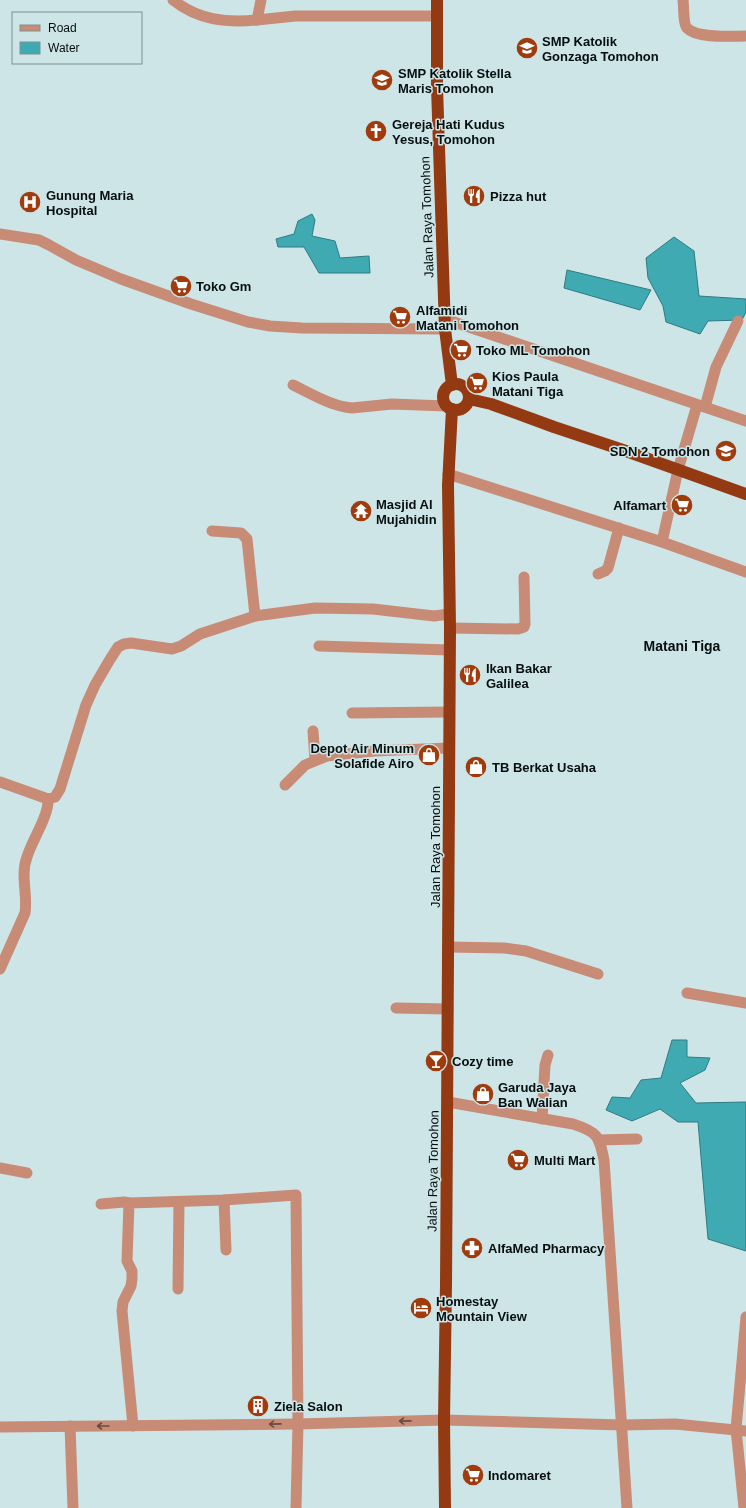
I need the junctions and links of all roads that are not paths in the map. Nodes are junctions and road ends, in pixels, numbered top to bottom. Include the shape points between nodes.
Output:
1 (172, 0) edge
2 (261, 0) edge
3 (437, 0) edge
4 (683, 0) edge
5 (437, 16) junction
6 (257, 20) junction
7 (746, 36) edge
8 (0, 234) edge
9 (738, 321) dead end
10 (445, 324) junction
11 (294, 385) dead end
12 (452, 385) junction
13 (469, 399) junction
14 (701, 406) junction
15 (449, 408) junction
16 (746, 421) edge
17 (678, 470) junction
18 (448, 474) junction
19 (746, 494) edge
20 (618, 528) junction
21 (212, 531) dead end
22 (662, 542) junction
23 (746, 572) edge
24 (598, 574) dead end
25 (524, 577) dead end
26 (450, 614) junction
27 (255, 616) junction
28 (450, 628) junction
29 (319, 646) dead end
30 (449, 650) junction
31 (449, 712) junction
32 (352, 713) dead end
33 (313, 731) dead end
34 (449, 748) junction
35 (315, 760) junction
36 (0, 782) edge
37 (284, 785) dead end
38 (48, 799) junction
39 (448, 947) junction
40 (0, 969) edge
41 (598, 974) dead end
42 (687, 993) dead end
43 (746, 1003) edge
44 (396, 1008) dead end
45 (448, 1009) junction
46 (548, 1055) dead end
47 (448, 1102) junction
48 (542, 1119) junction
49 (636, 1139) dead end
50 (599, 1140) junction
51 (0, 1168) edge
52 (27, 1173) dead end
53 (224, 1200) junction
54 (179, 1202) junction
55 (100, 1204) dead end
56 (129, 1204) junction
57 (226, 1250) dead end
58 (178, 1289) dead end
59 (746, 1318) edge
60 (444, 1420) junction
61 (298, 1424) junction
62 (622, 1425) junction
63 (70, 1426) junction
64 (133, 1426) junction
65 (0, 1427) edge
66 (741, 1430) edge
67 (73, 1508) edge
68 (296, 1508) edge
69 (445, 1508) edge
70 (627, 1508) edge
71 (744, 1508) edge

1 - 6 street via 188,10 212,19 228,22
2 - 6 street
3 - 5 highway, Jalan Raya Tomohon
4 - 7 street via 685,24 692,31 712,37
5 - 6 street via 295,16
5 - 10 highway, Jalan Raya Tomohon
8 - 10 street via 39,240 76,260 121,279 248,322 302,328
9 - 14 street
10 - 12 highway, Jalan Raya Tomohon
10 - 14 street via 483,331
11 - 15 street via 320,399 352,408 392,404
12 - 13 highway via 466,388
12 - 15 highway, Jalan Raya Tomohon via 443,395
13 - 15 highway via 463,408
13 - 17 highway via 491,404
14 - 16 street
14 - 17 street
15 - 18 highway, Jalan Raya Tomohon
17 - 19 highway
17 - 22 street
18 - 20 street
18 - 26 highway, Jalan Raya Tomohon
20 - 22 street
20 - 24 street via 608,568
21 - 27 street via 241,533 247,539
22 - 23 street
25 - 28 street via 524,627
26 - 27 street via 434,616 372,609 315,608
26 - 28 highway, Jalan Raya Tomohon
27 - 38 street via 207,632 181,646 172,648 131,643 118,647 86,705 60,789 55,797
28 - 30 highway, Jalan Raya Tomohon
29 - 30 street
30 - 31 highway, Jalan Raya Tomohon
31 - 32 street
31 - 34 highway, Jalan Raya Tomohon
33 - 35 street
34 - 35 street via 348,754
34 - 39 highway, Jalan Raya Tomohon
35 - 37 street via 305,765
36 - 38 street
38 - 40 street via 48,809 26,859 25,913
39 - 41 street via 526,951
39 - 45 highway, Jalan Raya Tomohon
42 - 43 street
44 - 45 street
45 - 47 highway, Jalan Raya Tomohon
46 - 48 street via 545,1065
47 - 48 street
47 - 60 highway, Jalan Raya Tomohon
48 - 50 street via 585,1128 596,1134
49 - 50 street
50 - 62 street via 604,1160
51 - 52 street
53 - 54 street
53 - 57 street
53 - 61 street via 296,1194
54 - 56 street
54 - 58 street
55 - 56 street
56 - 64 street via 128,1261 132,1279 122,1311
59 - 66 street
60 -> 61 street
60 - 62 street
60 - 69 highway, Jalan Raya Tomohon
61 -> 64 street
61 - 68 street
62 - 66 street via 675,1424
62 - 70 street
64 -> 63 street
63 - 65 street
63 - 67 street
66 - 71 street

